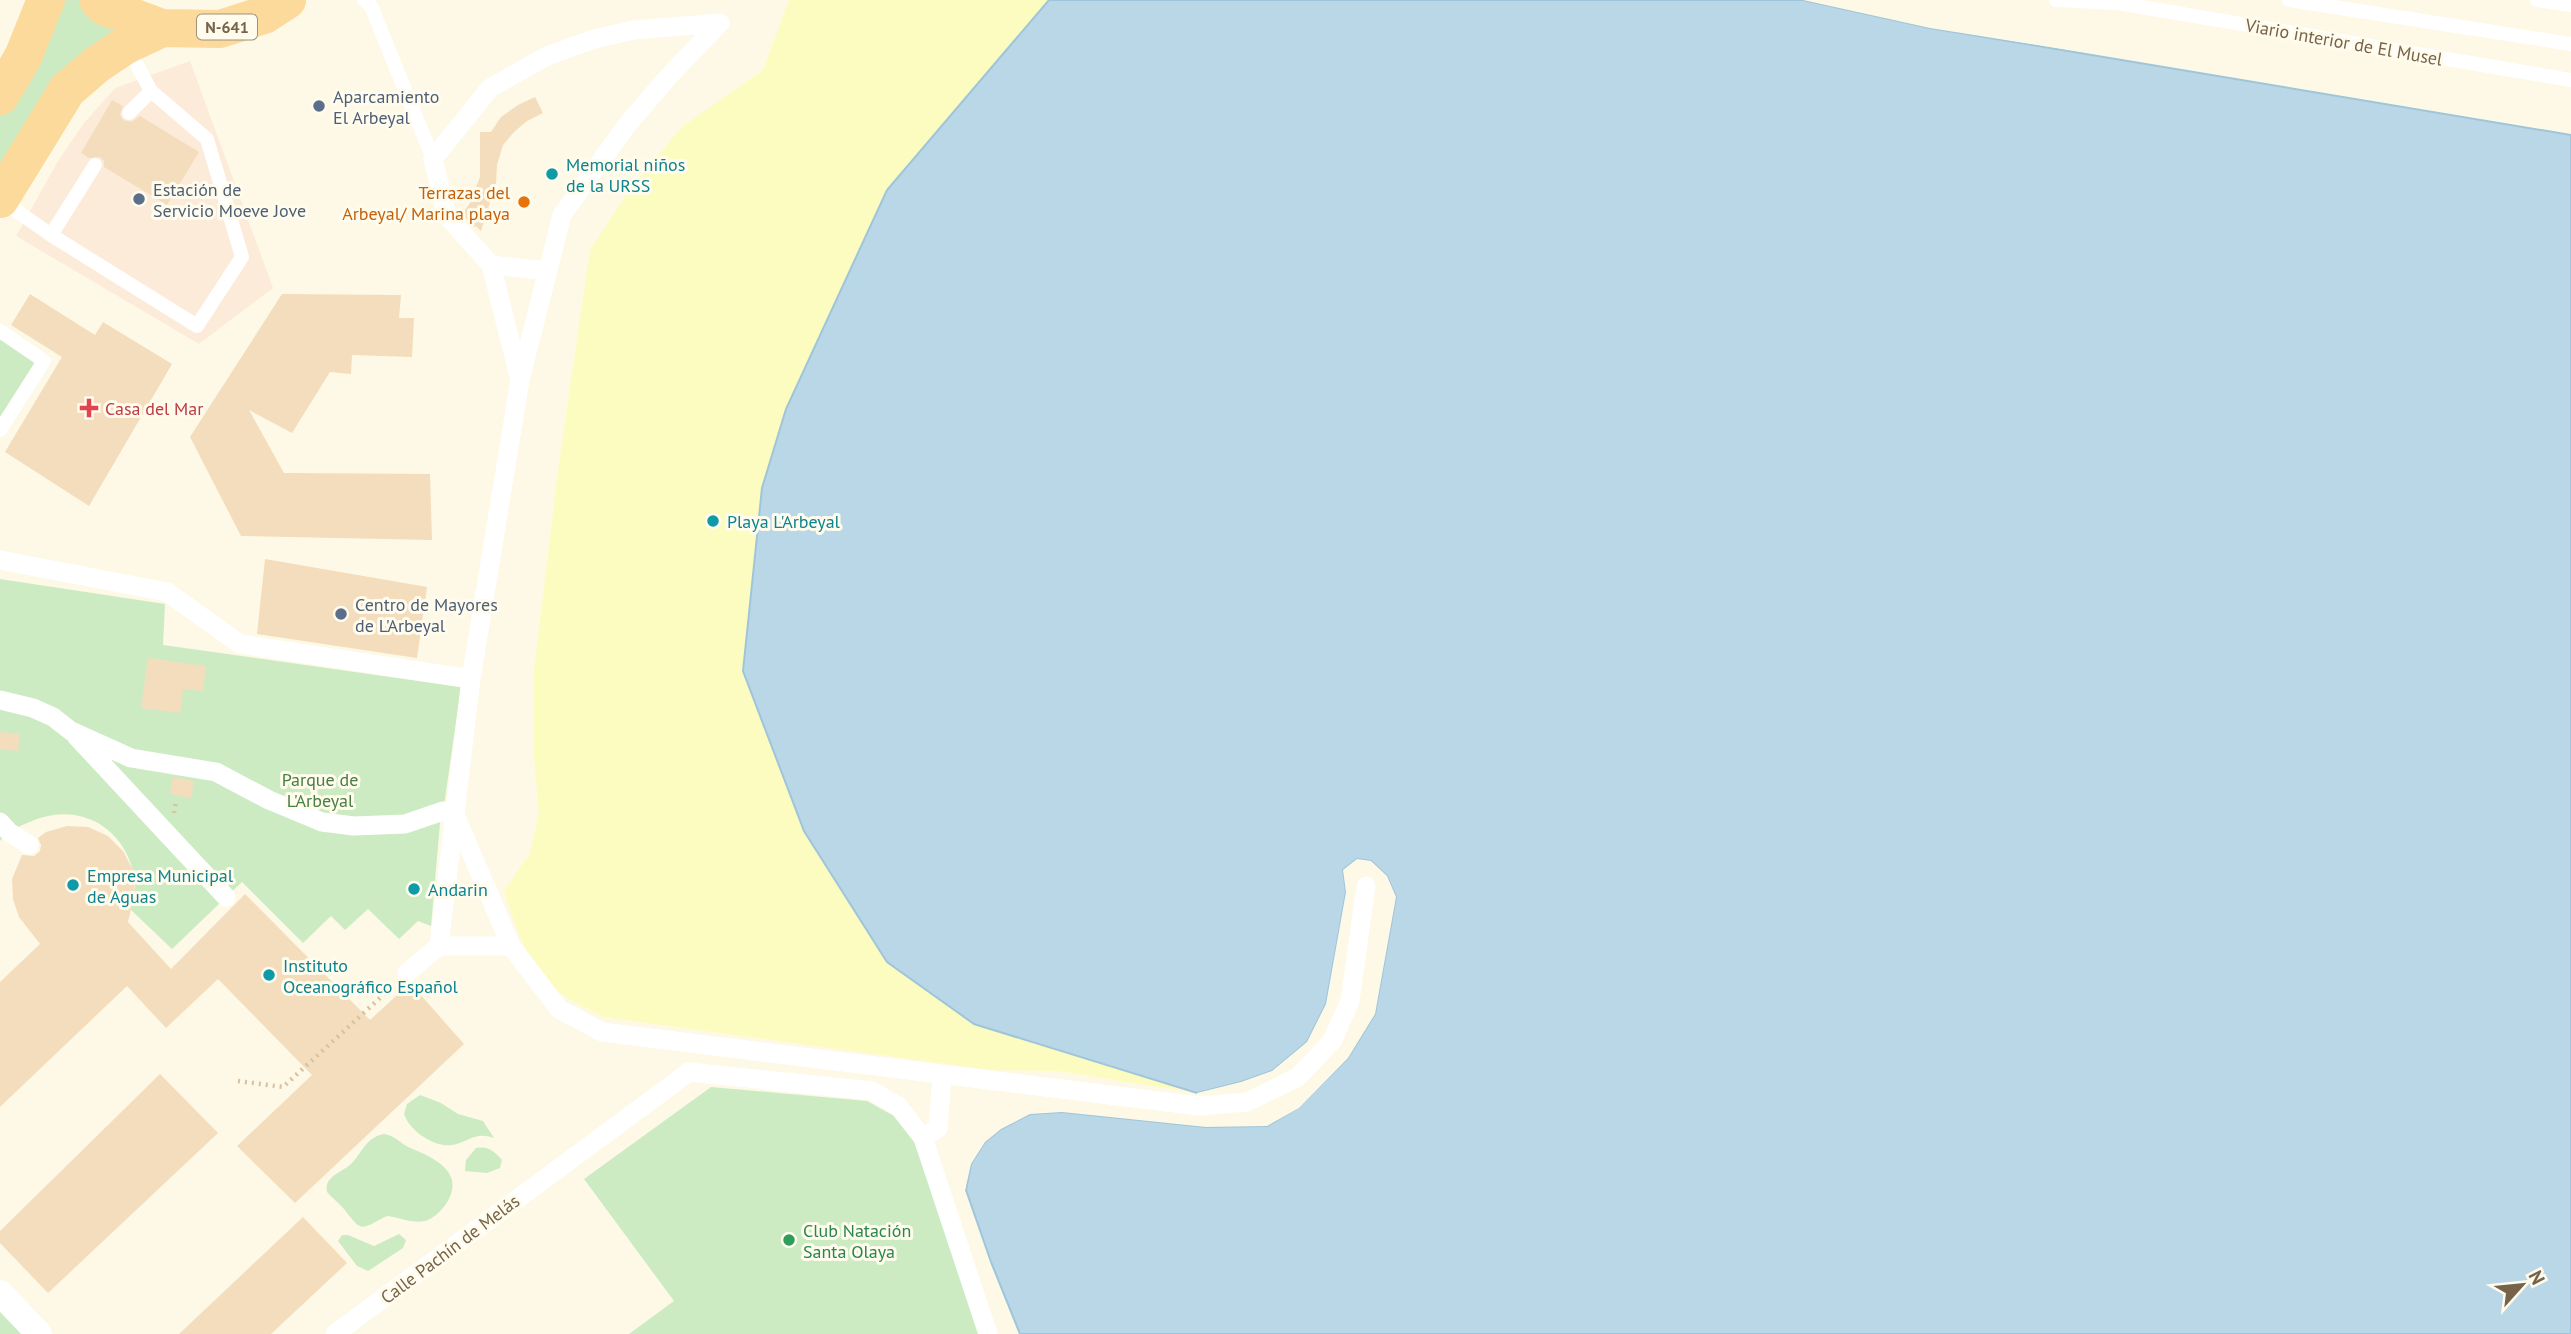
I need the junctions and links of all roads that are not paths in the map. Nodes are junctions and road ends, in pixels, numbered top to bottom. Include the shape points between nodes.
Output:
1 (47, 0) edge
2 (98, 0) edge
3 (287, 0) edge
4 (364, 0) edge
5 (2056, 0) edge
6 (2289, 0) edge
7 (2537, 0) edge
8 (2114, 1) edge
9 (2571, 5) edge
10 (162, 28) junction
11 (2571, 44) edge
12 (126, 45) junction
13 (2571, 80) edge
14 (151, 91) junction
15 (0, 96) edge
16 (129, 113) dead end
17 (433, 159) junction
18 (95, 164) dead end
19 (0, 199) edge
20 (51, 235) junction
21 (491, 265) junction
22 (548, 271) junction
23 (0, 331) edge
24 (520, 380) junction
25 (0, 430) edge
26 (7, 556) edge
27 (471, 679) junction
28 (0, 699) edge
29 (71, 730) junction
30 (455, 815) junction
31 (0, 822) edge
32 (29, 845) dead end
33 (1366, 886) dead end
34 (226, 897) dead end
35 (439, 946) junction
36 (510, 946) junction
37 (407, 973) road end
38 (694, 1044) junction
39 (689, 1072) junction
40 (942, 1076) junction
41 (923, 1139) junction
42 (0, 1293) edge
43 (39, 1334) edge
44 (335, 1334) edge
45 (988, 1334) edge

1 - 15 highway via 23,57
2 - 10 highway, N-641
3 - 10 highway, N-641 via 264,15 220,29
4 - 17 lane via 371,6
5 - 8 lane, Viario interior de El Musel
6 - 11 lane, Viario interior de El Musel
7 - 9 lane
8 - 13 lane, Viario interior de El Musel
10 - 12 highway, N-641
12 - 14 lane
12 - 19 highway, N-641 via 67,90
14 - 16 lane
14 - 20 lane via 207,139 242,257 197,326
17 - 21 street via 447,216
17 - 22 street via 490,88 547,56 634,30 720,23 626,125 562,215
18 - 20 lane
19 - 20 lane
21 - 22 street
21 - 24 street
22 - 24 street
23 - 25 lane via 44,361
24 - 27 street
26 - 27 street via 167,592 240,645
27 - 30 street
28 - 29 street via 53,716
29 - 30 street via 131,758 216,772 322,822 405,824 443,811
29 - 34 street
30 - 35 street
30 - 36 street
31 - 32 street
33 - 40 street via 1350,1001 1332,1041 1298,1077 1247,1102 1199,1106
35 - 36 street
35 - 37 street
36 - 38 street via 559,1009 581,1021 602,1032
38 - 39 street
38 - 40 street
39 - 41 street via 872,1091 898,1106
39 - 44 street, Calle Pachín de Melás
40 - 41 street via 938,1128
41 - 45 street
42 - 43 street

